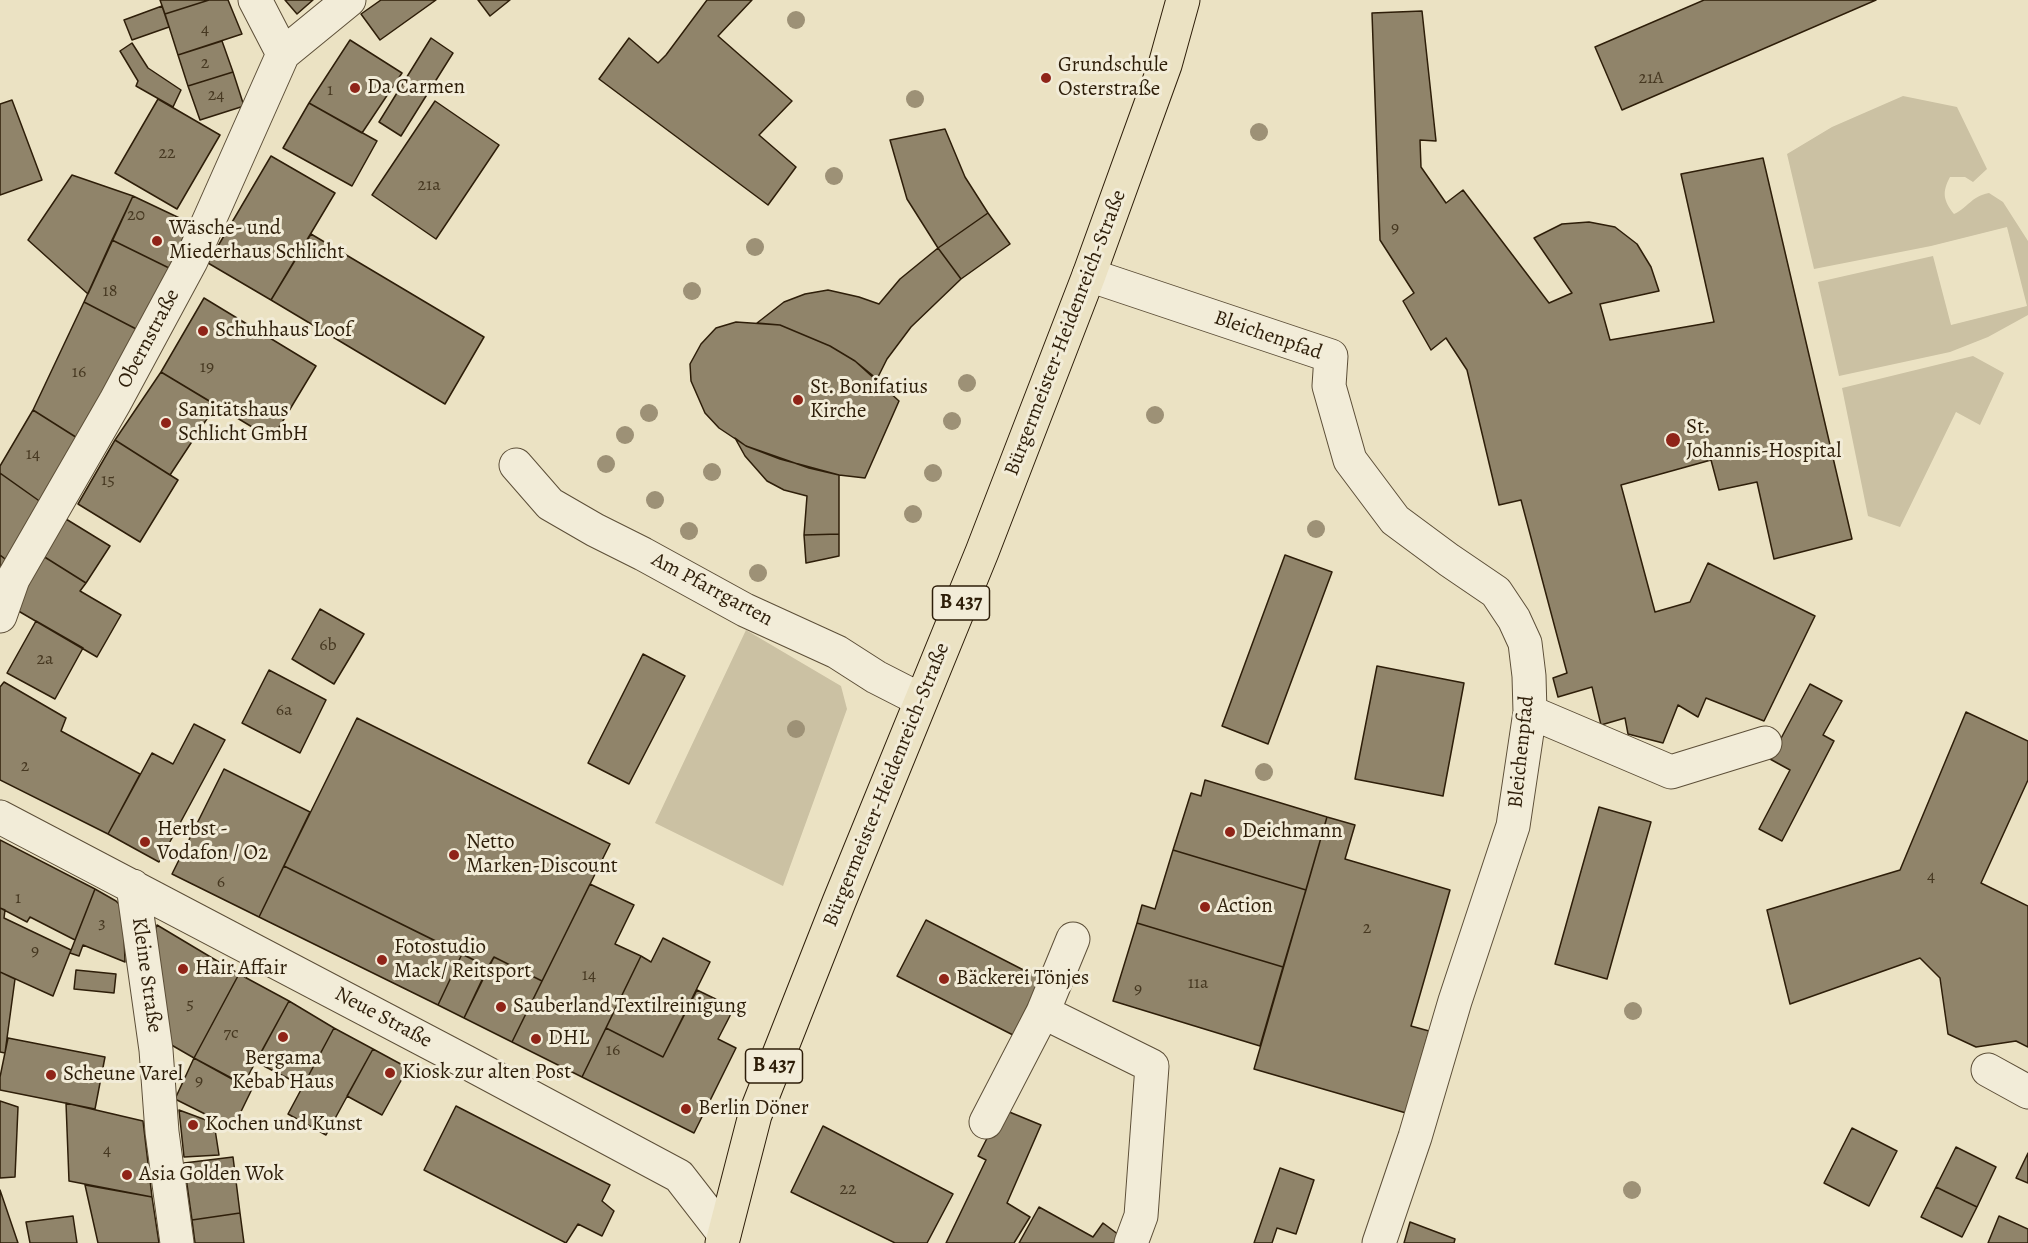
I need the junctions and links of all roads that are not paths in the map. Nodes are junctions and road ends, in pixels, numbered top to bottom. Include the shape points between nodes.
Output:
1 (255, 0) edge
2 (349, 0) edge
3 (1183, 0) edge
4 (283, 54) junction
5 (1089, 275) junction
6 (516, 465) dead end
7 (0, 616) edge
8 (921, 700) junction
9 (1530, 712) junction
10 (1765, 743) dead end
11 (0, 817) edge
12 (133, 886) junction
13 (1073, 939) dead end
14 (1043, 1012) junction
15 (1988, 1070) dead end
16 (2028, 1092) edge
17 (986, 1122) dead end
18 (729, 1241) edge
19 (177, 1243) edge
20 (1131, 1243) edge
21 (1379, 1243) edge

1 - 4 street
2 - 4 street
3 - 5 main road, Bürgermeister-Heidenreich-Straße / B 437 via 1165,65
4 - 7 street, Obernstraße via 191,261 13,579
5 - 8 main road, Bürgermeister-Heidenreich-Straße / B 437
5 - 9 street, Bleichenpfad via 1331,356 1329,386 1350,459 1395,520 1496,592 1525,643
6 - 8 street, Am Pfarrgarten via 550,504 577,520 745,610 837,652
8 - 18 main road, Bürgermeister-Heidenreich-Straße / B 437 via 755,1115
9 - 10 street via 1671,772
9 - 21 street, Bleichenpfad via 1513,826
11 - 12 street, Neue Straße
12 - 18 street, Neue Straße via 679,1176
12 - 19 street, Kleine Straße
13 - 14 street
14 - 17 street
14 - 20 street via 1152,1066 1141,1216
15 - 16 street

